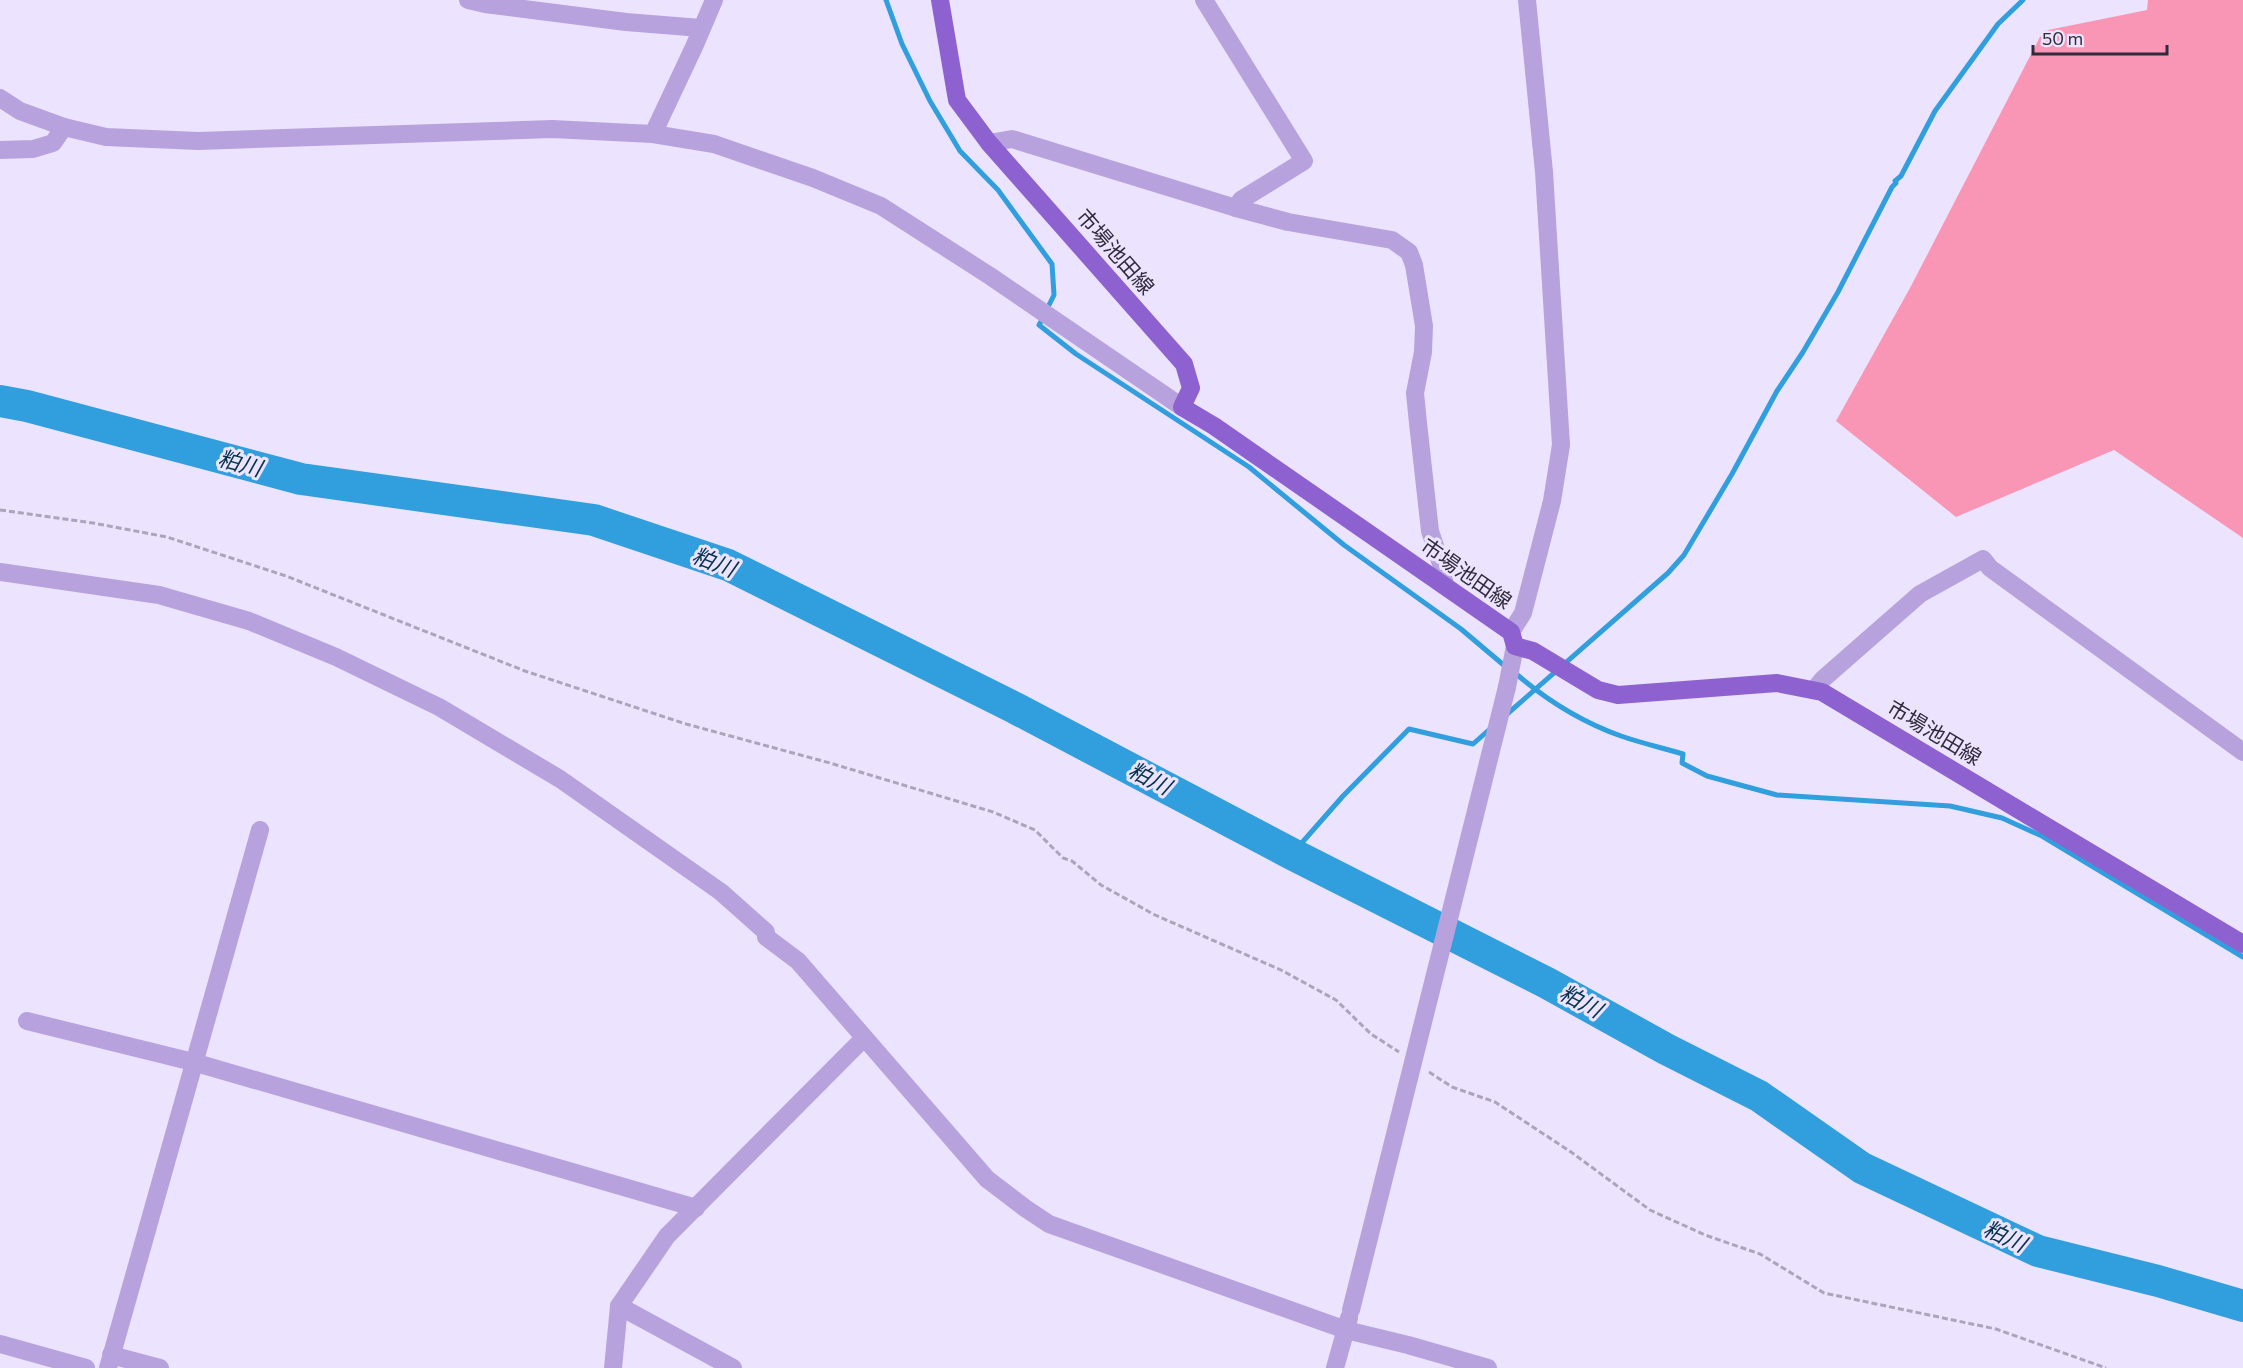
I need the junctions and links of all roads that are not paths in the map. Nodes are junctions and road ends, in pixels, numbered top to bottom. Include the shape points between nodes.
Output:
1 (468, 0) edge
2 (714, 0) edge
3 (940, 0) edge
4 (1204, 0) edge
5 (1527, 0) edge
6 (701, 28) junction
7 (0, 98) edge
8 (64, 127) junction
9 (653, 134) junction
10 (989, 143) junction
11 (0, 150) edge
12 (1236, 208) junction
13 (1182, 407) junction
14 (0, 572) edge
15 (1443, 585) junction
16 (1513, 639) junction
17 (1814, 690) junction
18 (2243, 752) edge
19 (260, 830) dead end
20 (2243, 944) edge
21 (27, 1021) dead end
22 (864, 1038) junction
23 (193, 1062) junction
24 (696, 1208) junction
25 (619, 1306) junction
26 (1347, 1330) junction
27 (0, 1344) edge
28 (110, 1362) edge
29 (86, 1368) edge
30 (160, 1368) edge
31 (613, 1368) edge
32 (733, 1368) edge
33 (1335, 1368) edge
34 (1488, 1368) edge

1 - 6 street
2 - 6 street
3 - 10 main road, 市場池田線 via 957,100
4 - 12 street via 1304,160 1241,200
5 - 16 street via 1544,172 1562,445 1552,501
6 - 9 street
7 - 8 street via 21,111
8 - 9 street via 106,137 198,141 552,129
8 - 11 street via 53,143 33,149
9 - 13 street via 714,144 881,206
10 - 12 street via 1012,139
10 - 13 main road, 市場池田線 via 1184,364 1191,388
12 - 15 street via 1288,222 1392,240 1409,252 1424,326 1415,393 1418,423 1430,531 1445,576
13 - 15 main road, 市場池田線
14 - 22 street via 159,595 249,621 336,657 439,707 560,779 721,892 766,932 766,937 798,962
15 - 16 main road, 市場池田線
16 - 17 main road, 市場池田線 via 1598,690 1618,694 1777,683
16 - 26 street, bridge via 1507,687
17 - 18 street via 1920,594 1983,559 1990,568
17 - 20 main road, 市場池田線
19 - 23 street
21 - 23 street
22 - 24 street
22 - 26 street via 987,1179 1049,1224
23 - 24 street
23 - 28 street
24 - 25 street via 667,1236
25 - 31 street
25 - 32 street
26 - 33 street
26 - 34 street
27 - 29 street
28 - 30 street

